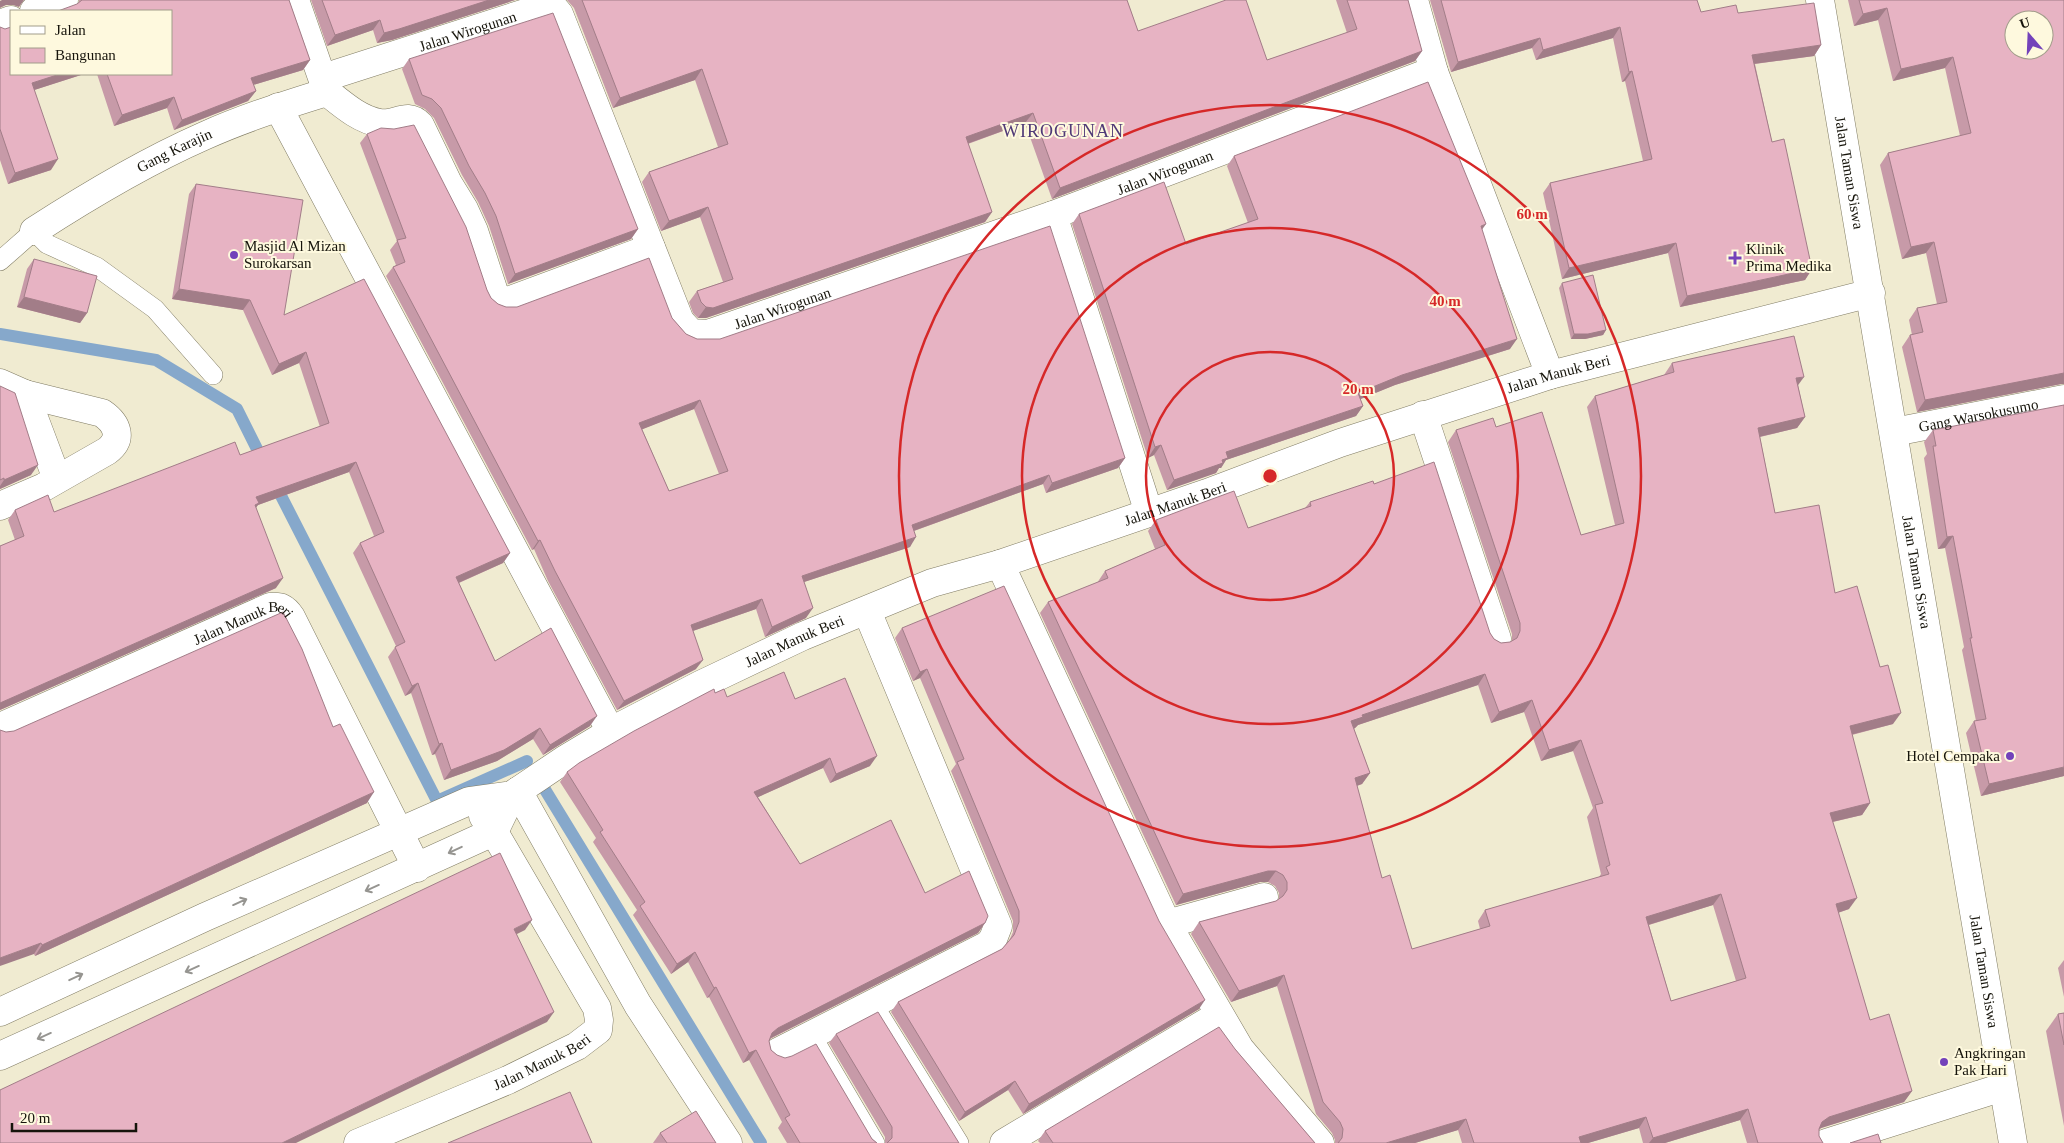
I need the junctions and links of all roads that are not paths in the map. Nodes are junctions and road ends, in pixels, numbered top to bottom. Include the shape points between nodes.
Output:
1 (64, 0) edge
2 (294, 0) edge
3 (1414, 0) edge
4 (1820, 0) edge
5 (37, 10) edge
6 (1434, 72) junction
7 (325, 85) junction
8 (278, 107) junction
9 (1053, 215) junction
10 (34, 232) junction
11 (651, 248) junction
12 (0, 261) edge
13 (1871, 293) junction
14 (213, 375) dead end
15 (1550, 375) junction
16 (0, 383) edge
17 (26, 394) junction
18 (2064, 399) edge
19 (1423, 415) junction
20 (1894, 432) junction
21 (57, 479) junction
22 (0, 506) edge
23 (1149, 513) junction
24 (1000, 564) junction
25 (867, 611) junction
26 (1497, 639) edge
27 (0, 727) edge
28 (611, 732) junction
29 (515, 793) junction
30 (471, 800) junction
31 (399, 832) junction
32 (494, 832) junction
33 (417, 868) junction
34 (1264, 897) dead end
35 (205, 917) junction
36 (1167, 924) junction
37 (221, 956) junction
38 (873, 1004) junction
39 (0, 1012) edge
40 (1219, 1015) junction
41 (0, 1024) edge
42 (812, 1036) junction
43 (778, 1052) dead end
44 (7, 1053) edge
45 (2003, 1086) junction
46 (358, 1143) edge
47 (728, 1143) edge
48 (875, 1143) edge
49 (959, 1143) edge
50 (1004, 1143) edge
51 (1320, 1143) edge
52 (1826, 1143) edge
53 (2013, 1143) edge

1 - 5 street
2 - 7 street
3 - 6 street
4 - 13 street, Jalan Taman Siswa
6 - 9 street, Jalan Wirogunan
6 - 15 street
7 - 8 street, Gang Karajin
7 - 11 street via 356,114 381,124 408,119 420,125 474,230 498,299 505,302
7 - 11 street, Jalan Wirogunan via 544,7 554,8 563,23
8 - 10 street, Gang Karajin via 156,159
8 - 28 street
9 - 11 street, Jalan Wirogunan via 708,334 691,333 680,321
9 - 23 street
10 - 12 lane
10 - 14 lane via 47,244 97,267 154,309
13 - 15 street, Jalan Manuk Beri
13 - 20 street, Jalan Taman Siswa
15 - 19 street, Jalan Manuk Beri
16 - 17 street
17 - 21 street
17 - 21 street via 102,413 111,419 118,437 115,444
18 - 20 street, Gang Warsokusumo
19 - 23 street, Jalan Manuk Beri via 1340,442
19 - 26 street
20 - 45 street, Jalan Taman Siswa
21 - 22 street
23 - 24 street, Jalan Manuk Beri
24 - 25 street, Jalan Manuk Beri via 932,583
24 - 36 street
25 - 28 street, Jalan Manuk Beri via 802,636
25 - 38 street via 998,926 988,945
27 - 31 street, Jalan Manuk Beri via 278,606 286,609 292,617
28 - 29 street, Jalan Manuk Beri
29 - 30 street, Jalan Manuk Beri
29 - 32 street
29 - 47 street via 638,1005
30 - 31 street, Jalan Manuk Beri
30 - 32 street, Jalan Manuk Beri
31 - 33 street, Jalan Manuk Beri
35 -> 31 street
32 -> 33 street
32 - 46 street, Jalan Manuk Beri via 597,1008 598,1030 577,1046 508,1080
33 -> 37 street
34 - 36 street
35 - 37 street
39 -> 35 street
36 - 40 street
37 -> 44 street
38 - 42 street
38 - 49 lane
40 - 50 street
40 - 51 street via 1240,1049
41 - 44 street
42 - 43 street
42 - 48 lane
45 - 52 street
45 - 53 street, Jalan Taman Siswa

